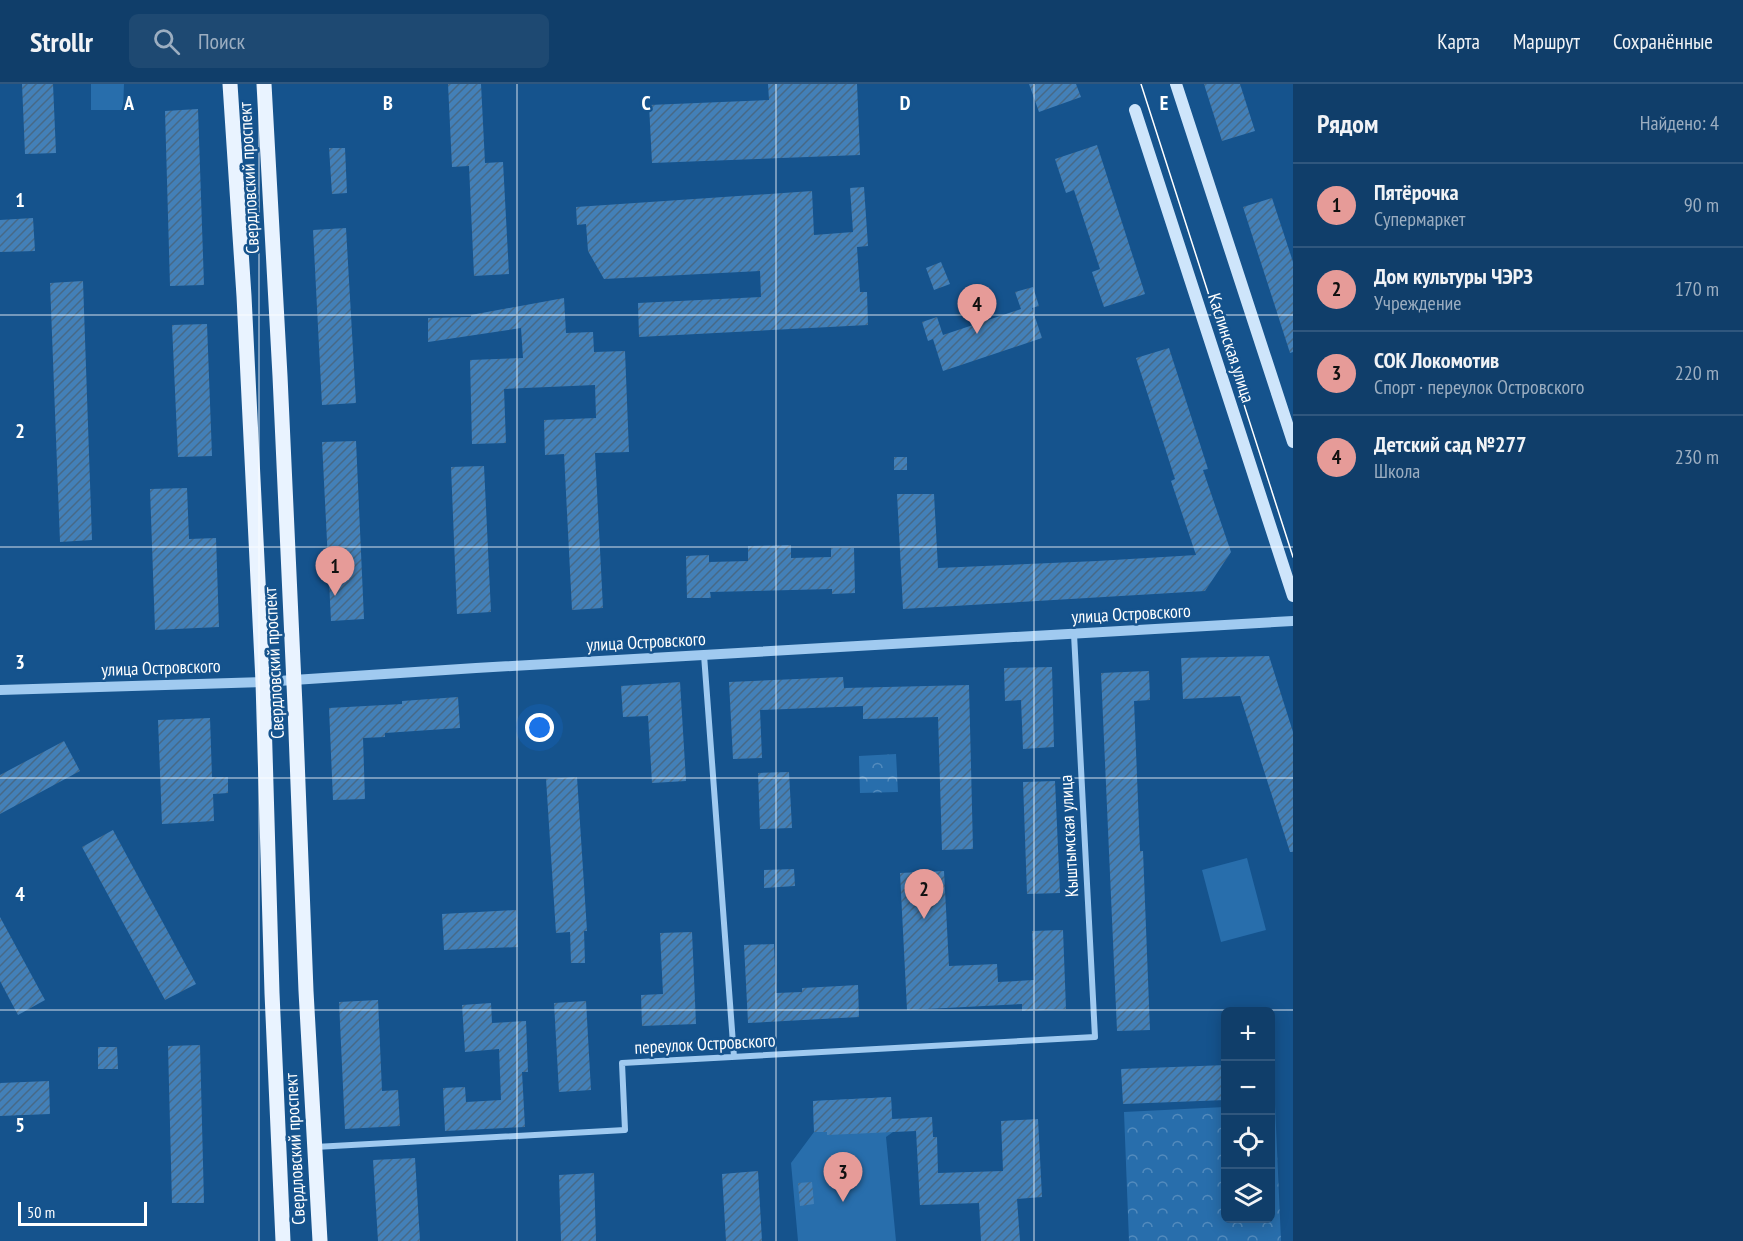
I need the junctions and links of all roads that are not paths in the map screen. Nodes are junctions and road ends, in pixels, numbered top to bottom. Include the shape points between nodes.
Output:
1 (230, 84) edge
2 (264, 84) edge
3 (1176, 84) edge
4 (1135, 110) dead end
5 (1293, 441) edge
6 (1293, 596) edge
7 (1293, 621) edge
8 (1074, 634) junction
9 (704, 655) junction
10 (294, 680) junction
11 (264, 682) junction
12 (0, 690) edge
13 (1095, 1037) joint
14 (734, 1057) junction
15 (315, 1147) junction
16 (283, 1241) edge
17 (320, 1241) edge

1 - 11 main road, Свердловский проспект
2 - 10 main road, Свердловский проспект
3 - 5 main road, Каслинская улица
4 - 6 main road, Каслинская улица
7 - 8 street, улица Островского
8 - 9 street, улица Островского
8 - 13 street, Кыштымская улица
9 - 10 street, улица Островского
9 - 14 street
10 - 11 street, улица Островского
10 - 15 main road, Свердловский проспект
11 - 12 street, улица Островского
11 - 16 main road, Свердловский проспект
13 - 14 street, переулок Островского
14 - 15 street, переулок Островского via 622,1063 625,1130
15 - 17 main road, Свердловский проспект

